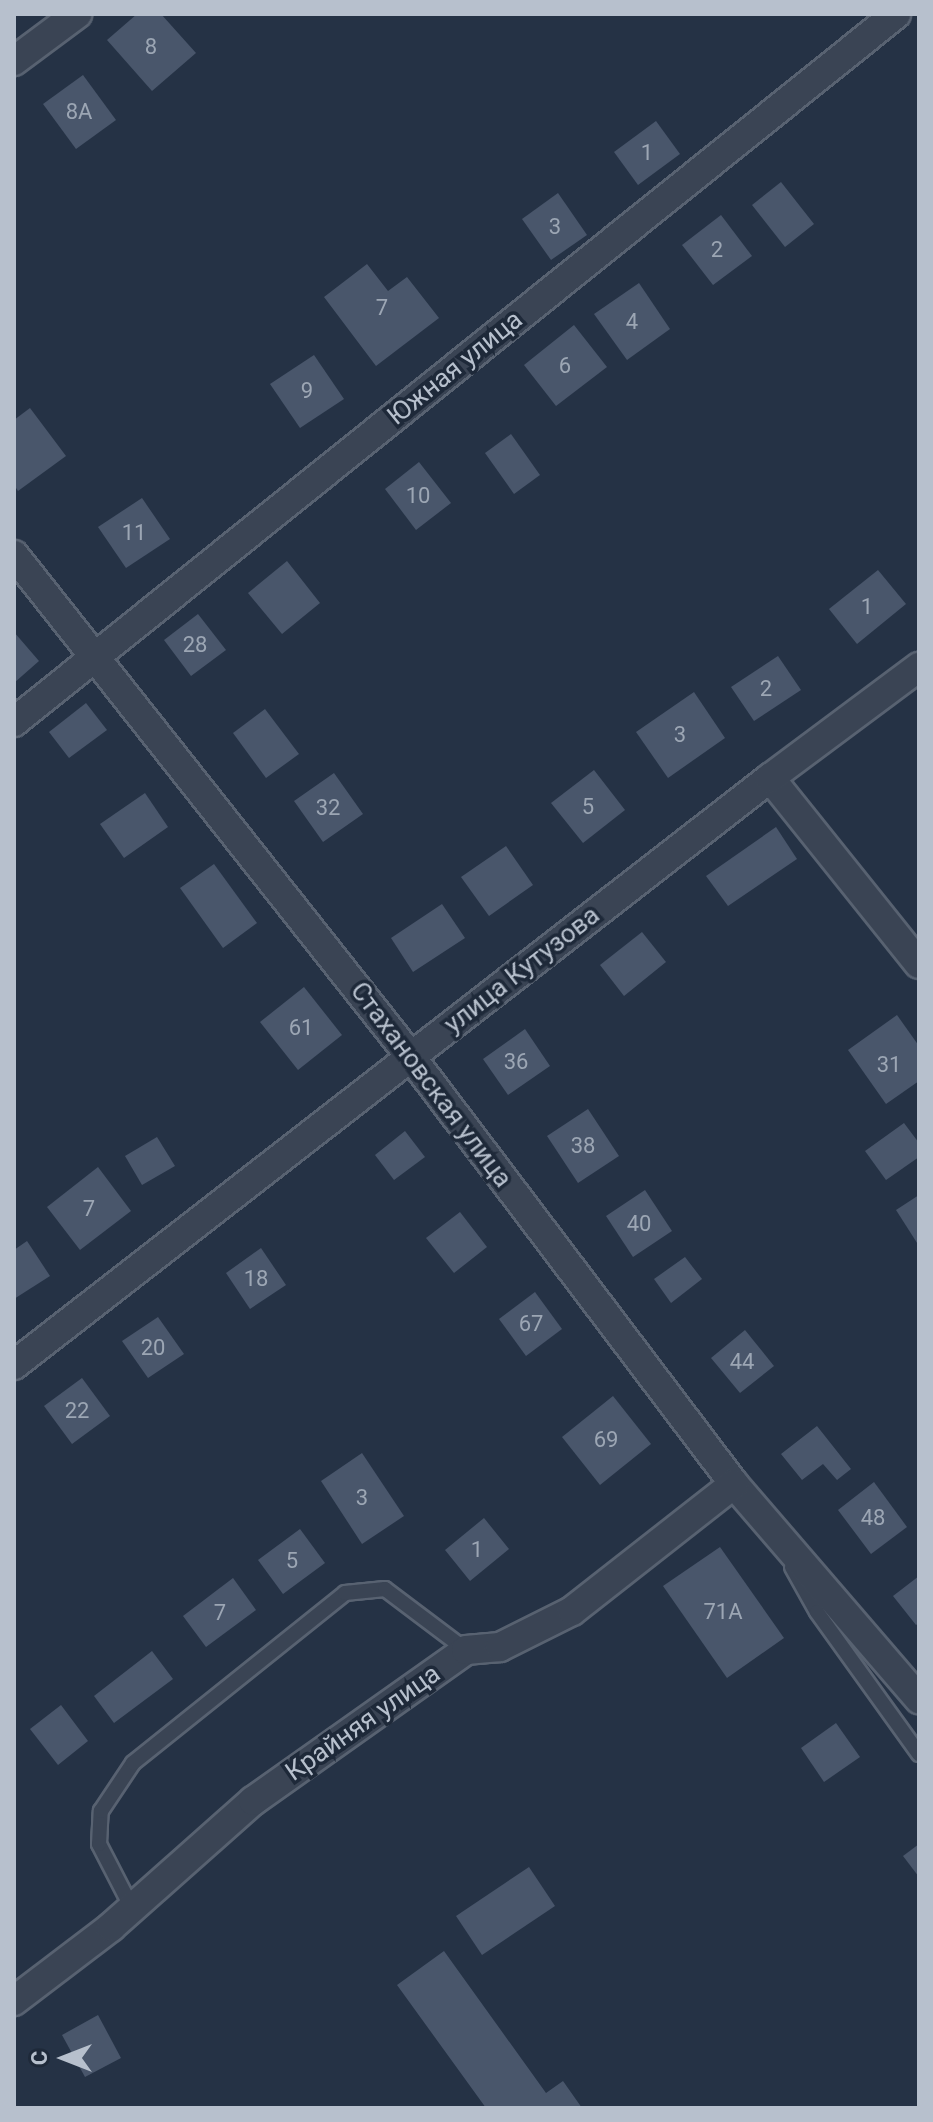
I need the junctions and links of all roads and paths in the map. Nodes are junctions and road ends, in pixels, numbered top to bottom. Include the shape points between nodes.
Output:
1 (77, 14) edge
2 (896, 14) edge
3 (14, 61) edge
4 (14, 555) edge
5 (97, 656) junction
6 (919, 667) edge
7 (14, 722) edge
8 (770, 778) junction
9 (919, 964) edge
10 (411, 1057) junction
11 (14, 1365) edge
12 (734, 1484) junction
13 (768, 1525) junction
14 (466, 1650) junction
15 (919, 1699) edge
16 (919, 1754) edge
17 (132, 1908) junction
18 (14, 2001) edge

1 - 3 street
2 - 5 street, Южная улица
4 - 5 street, Стахановская улица
5 - 7 street, Южная улица
5 - 10 street, Стахановская улица
6 - 8 street, улица Кутузова
8 - 9 street
8 - 10 street, улица Кутузова
10 - 11 street, улица Кутузова
10 - 12 street, Стахановская улица
12 - 13 street, Стахановская улица
12 - 14 street, Крайняя улица via 572,1611 500,1647
13 - 15 street, Стахановская улица
13 - 16 lane via 817,1612
14 - 17 street, Крайняя улица via 253,1801
14 - 17 lane via 385,1589 345,1593 133,1763 101,1811 99,1844
17 - 18 street, Крайняя улица

